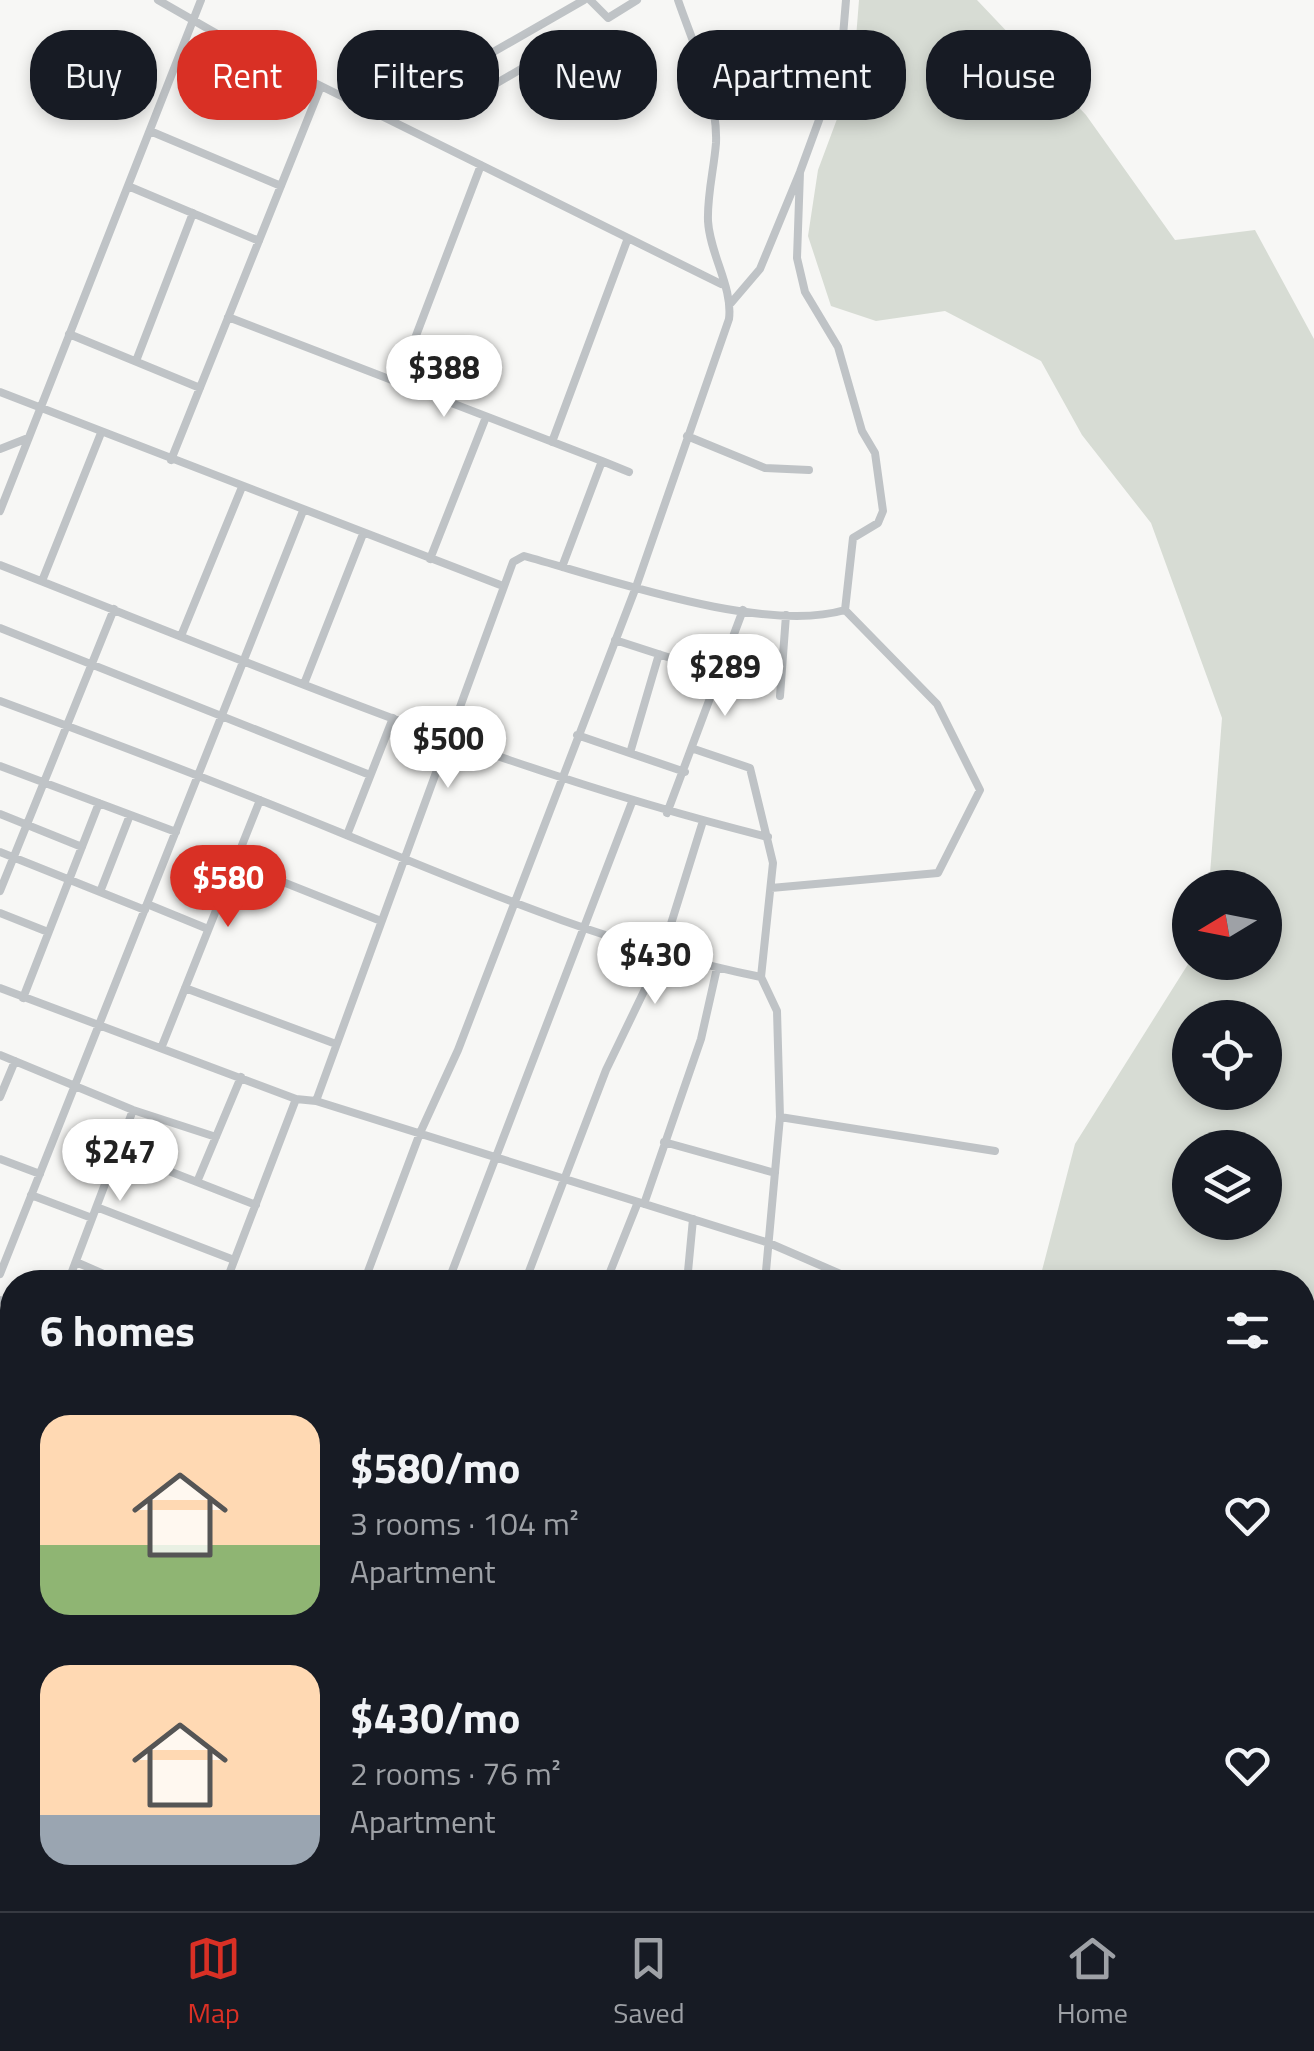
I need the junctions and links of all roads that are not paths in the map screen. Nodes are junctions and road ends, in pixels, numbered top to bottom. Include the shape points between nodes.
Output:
1 (158, 0) edge
2 (201, 0) edge
3 (587, 0) edge
4 (637, 0) edge
5 (678, 0) edge
6 (846, 0) edge
7 (194, 21) junction
8 (534, 30) edge
9 (519, 38) edge
10 (519, 70) edge
11 (321, 86) junction
12 (150, 132) junction
13 (480, 165) junction
14 (800, 172) junction
15 (128, 186) junction
16 (281, 186) junction
17 (193, 213) junction
18 (628, 238) junction
19 (259, 241) junction
20 (723, 285) junction
21 (731, 303) junction
22 (228, 317) junction
23 (70, 334) junction
24 (136, 362) junction
25 (394, 381) junction
26 (200, 388) junction
27 (0, 392) edge
28 (40, 407) junction
29 (486, 416) junction
30 (101, 433) junction
31 (688, 436) junction
32 (29, 437) junction
33 (552, 442) junction
34 (0, 450) edge
35 (171, 460) junction
36 (602, 462) junction
37 (809, 470) dead end
38 (629, 472) dead end
39 (242, 487) junction
40 (0, 511) edge
41 (304, 511) junction
42 (363, 534) junction
43 (430, 559) junction
44 (0, 565) edge
45 (562, 566) junction
46 (42, 581) junction
47 (503, 586) junction
48 (636, 587) junction
49 (114, 610) junction
50 (743, 610) junction
51 (845, 610) junction
52 (786, 615) junction
53 (0, 628) edge
54 (181, 636) junction
55 (615, 640) junction
56 (659, 654) junction
57 (244, 660) junction
58 (91, 666) junction
59 (768, 666) dead end
60 (782, 668) junction
61 (720, 674) junction
62 (304, 684) junction
63 (780, 696) dead end
64 (2, 702) edge
65 (0, 716) edge
66 (222, 717) junction
67 (392, 718) junction
68 (67, 726) junction
69 (577, 736) junction
70 (447, 740) junction
71 (694, 749) junction
72 (630, 753) junction
73 (0, 766) edge
74 (684, 772) junction
75 (199, 775) junction
76 (370, 775) junction
77 (560, 778) junction
78 (44, 782) junction
79 (260, 800) junction
80 (632, 802) junction
81 (99, 804) junction
82 (668, 812) junction
83 (0, 814) edge
84 (130, 815) junction
85 (704, 821) junction
86 (26, 824) junction
87 (176, 832) junction
88 (347, 836) junction
89 (768, 837) junction
90 (82, 847) junction
91 (0, 852) edge
92 (12, 857) junction
93 (403, 861) junction
94 (235, 863) junction
95 (69, 880) junction
96 (770, 888) junction
97 (0, 891) edge
98 (100, 892) junction
99 (515, 903) junction
100 (146, 907) junction
101 (0, 913) edge
102 (381, 921) junction
103 (208, 929) junction
104 (583, 931) junction
105 (48, 932) junction
106 (661, 956) junction
107 (717, 968) junction
108 (761, 977) junction
109 (0, 988) edge
110 (185, 988) junction
111 (23, 998) junction
112 (98, 1026) junction
113 (336, 1044) junction
114 (162, 1046) junction
115 (0, 1055) edge
116 (15, 1062) junction
117 (241, 1078) junction
118 (76, 1085) junction
119 (0, 1097) edge
120 (296, 1099) junction
121 (316, 1101) junction
122 (134, 1110) junction
123 (780, 1118) junction
124 (420, 1133) junction
125 (216, 1138) junction
126 (664, 1142) junction
127 (995, 1151) dead end
128 (120, 1152) junction
129 (492, 1158) junction
130 (0, 1159) edge
131 (776, 1173) junction
132 (40, 1174) junction
133 (564, 1179) junction
134 (197, 1182) junction
135 (31, 1195) junction
136 (641, 1203) junction
137 (256, 1205) junction
138 (98, 1208) junction
139 (92, 1218) junction
140 (693, 1219) junction
141 (770, 1243) junction
142 (234, 1260) junction
143 (76, 1262) junction
144 (2, 1270) edge
145 (73, 1270) edge
146 (94, 1270) edge
147 (230, 1270) edge
148 (369, 1270) edge
149 (452, 1270) edge
150 (530, 1270) edge
151 (611, 1270) edge
152 (688, 1270) edge
153 (767, 1270) edge
154 (832, 1270) edge

1 - 7 street
2 - 7 street
3 - 4 street via 608,18
3 - 8 street
5 - 20 street via 708,91 716,141 708,220
6 - 14 street via 841,60
7 - 11 street
7 - 12 street
9 - 10 street via 439,88 454,108
11 - 13 street
11 - 16 street
12 - 15 street
12 - 16 street
13 - 18 street
13 - 25 street
14 - 21 street via 760,268
14 - 51 street via 797,258 875,452 882,504 878,523 853,538
15 - 17 street
15 - 23 street
16 - 19 street
17 - 19 street
17 - 24 street
18 - 20 street
18 - 33 street
19 - 22 street
20 - 21 street
21 - 31 street
22 - 25 street
22 - 26 street
23 - 24 street
23 - 28 street
24 - 26 street
25 - 29 street
26 - 35 street
27 - 28 street
28 - 30 street
28 - 32 street
29 - 33 street
29 - 43 street
30 - 35 street
30 - 46 street
31 - 37 street via 775,471
31 - 48 street
32 - 34 street
32 - 40 street
33 - 36 street
35 - 39 street
36 - 38 street
36 - 45 street
39 - 41 street
39 - 54 street
41 - 42 street
41 - 57 street
42 - 43 street
42 - 62 street
43 - 47 street
44 - 46 street
45 - 47 street via 518,558
45 - 48 street
46 - 49 street
47 - 70 street
48 - 50 street
48 - 55 street
49 - 54 street
49 - 58 street
50 - 52 street
50 - 61 street
51 - 52 street via 811,618
51 - 96 street via 944,712 978,782 978,799 938,872
52 - 60 street
53 - 58 street
54 - 57 street
55 - 56 street
55 - 69 street
56 - 61 street
56 - 72 street
57 - 62 street
57 - 66 street
58 - 66 street
58 - 68 street
59 - 60 street
60 - 63 street
61 - 71 street
62 - 67 street
64 - 65 street
64 - 68 street
66 - 75 street
66 - 76 street
67 - 70 street
67 - 76 street
68 - 75 street
68 - 78 street
69 - 72 street
69 - 77 street
70 - 77 street
70 - 93 street
71 - 74 street
71 - 89 street via 750,768
72 - 74 street
73 - 78 street
74 - 82 street
75 - 79 street
75 - 87 street
76 - 88 street
77 - 80 street
77 - 99 street
78 - 81 street
78 - 86 street
79 - 88 street
79 - 94 street
80 - 82 street
80 - 104 street
81 - 84 street
81 - 90 street
82 - 85 street
83 - 86 street
84 - 87 street
84 - 98 street
85 - 89 street
85 - 106 street
86 - 90 street
86 - 92 street
87 - 100 street
88 - 93 street
89 - 96 street
90 - 95 street
91 - 92 street
92 - 95 street
92 - 97 street
93 - 99 street
93 - 102 street
94 - 102 street
94 - 103 street
95 - 98 street
95 - 105 street
96 - 108 street
98 - 100 street
99 - 104 street
99 - 124 street
100 - 103 street
100 - 112 street
101 - 105 street
102 - 113 street
103 - 110 street
104 - 106 street
104 - 129 street
105 - 111 street
106 - 107 street
106 - 133 street
107 - 108 street
107 - 126 street via 701,1039
108 - 123 street via 777,1012
109 - 111 street
110 - 113 street
110 - 114 street
111 - 112 street
112 - 114 street
112 - 118 street
113 - 121 street
114 - 117 street
115 - 116 street
116 - 118 street
116 - 119 street
117 - 120 street
117 - 125 street
118 - 122 street
118 - 132 street
120 - 121 street
120 - 137 street
121 - 124 street
122 - 125 street
122 - 128 street
123 - 127 street
123 - 131 street
124 - 129 street
124 - 148 street
125 - 134 street
126 - 131 street
126 - 136 street
128 - 134 street
128 - 138 street
129 - 133 street
129 - 149 street
130 - 132 street
131 - 141 street
132 - 135 street
133 - 136 street
133 - 150 street
134 - 137 street
135 - 139 street
135 - 144 street
136 - 140 street
136 - 151 street
137 - 142 street
138 - 139 street
138 - 142 street
139 - 143 street
140 - 141 street
140 - 152 street
141 - 153 street
141 - 154 street
142 - 147 street
143 - 145 street
143 - 146 street

